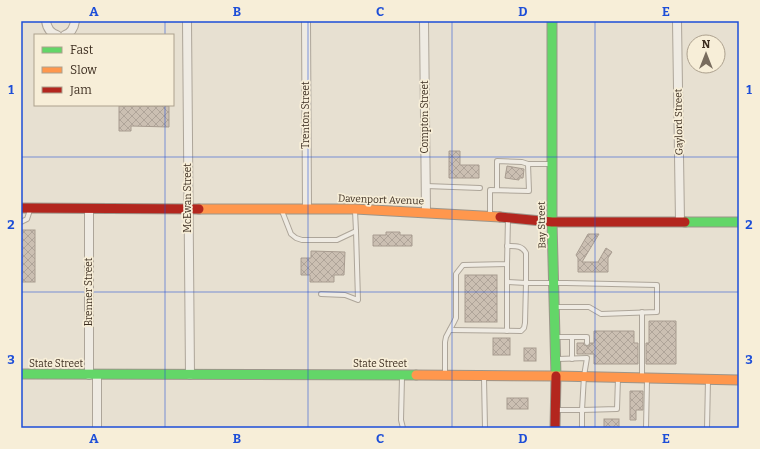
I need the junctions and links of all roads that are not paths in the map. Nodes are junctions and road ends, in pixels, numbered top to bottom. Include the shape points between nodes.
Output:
1 (46, 21) edge
2 (75, 21) edge
3 (187, 21) edge
4 (306, 21) edge
5 (424, 21) edge
6 (552, 21) edge
7 (677, 21) edge
8 (55, 34) edge
9 (66, 34) edge
10 (528, 164) junction
11 (552, 164) junction
12 (425, 186) junction
13 (480, 188) dead end
14 (497, 190) junction
15 (21, 208) edge
16 (31, 208) junction
17 (89, 208) junction
18 (188, 209) junction
19 (281, 209) junction
20 (307, 209) junction
21 (355, 209) junction
22 (426, 212) junction
23 (490, 216) junction
24 (508, 217) junction
25 (21, 222) edge
26 (552, 222) junction
27 (680, 222) junction
28 (739, 222) edge
29 (356, 231) junction
30 (508, 246) junction
31 (507, 264) junction
32 (507, 282) junction
33 (526, 283) junction
34 (554, 283) junction
35 (321, 294) dead end
36 (554, 307) junction
37 (642, 312) junction
38 (450, 330) junction
39 (507, 330) junction
40 (572, 337) junction
41 (554, 338) junction
42 (587, 343) dead end
43 (555, 359) junction
44 (572, 359) junction
45 (21, 374) edge
46 (93, 375) junction
47 (190, 375) junction
48 (402, 375) junction
49 (445, 375) junction
50 (484, 375) junction
51 (556, 376) junction
52 (584, 376) junction
53 (618, 377) junction
54 (645, 378) junction
55 (708, 379) junction
56 (739, 380) edge
57 (556, 410) junction
58 (582, 410) junction
59 (97, 428) edge
60 (403, 428) edge
61 (485, 428) edge
62 (556, 428) edge
63 (582, 428) edge
64 (646, 428) edge
65 (708, 428) edge

1 - 8 street via 50,31
2 - 9 street via 74,27
3 - 18 street, McEwan Street
4 - 20 street, Trenton Street
5 - 12 street, Compton Street
6 - 11 main road, Bay Street
7 - 27 street, Gaylord Street
10 - 11 lane
10 - 14 lane via 529,191
10 - 14 lane via 498,161
11 - 26 main road, Bay Street
12 - 13 lane
12 - 22 street, Compton Street
14 - 23 lane via 490,190
15 - 16 main road, Davenport Avenue
16 - 17 main road, Davenport Avenue
16 - 25 lane via 27,219
17 - 18 main road, Davenport Avenue
17 - 46 street, Brenner Street
18 - 19 main road, Davenport Avenue
18 - 47 street, McEwan Street
19 - 20 main road, Davenport Avenue
19 - 29 lane via 292,234 302,240 337,240
20 - 21 main road, Davenport Avenue
21 - 22 main road, Davenport Avenue
21 - 29 lane
22 - 23 main road, Davenport Avenue
23 - 24 main road, Davenport Avenue
24 - 26 main road, Davenport Avenue
24 - 30 lane
26 - 27 main road, Davenport Avenue
26 - 34 main road, Bay Street
27 - 28 main road, Davenport Avenue
29 - 35 lane via 358,300 344,295
30 - 31 lane
30 - 33 lane via 521,246 526,252
31 - 32 lane
31 - 38 lane via 463,265 456,274 456,312
32 - 33 lane
32 - 39 lane
33 - 34 lane
33 - 39 lane via 524,328
34 - 36 main road, Bay Street
34 - 37 lane via 657,285 657,312
36 - 37 lane via 589,307 601,314
36 - 41 main road, Bay Street
37 - 54 lane
38 - 39 lane
38 - 49 lane via 445,342
40 - 41 lane
40 - 42 lane via 587,337
40 - 44 lane
41 - 43 main road, Bay Street
43 - 44 lane
43 - 51 main road, Bay Street
44 - 52 lane via 587,356
45 - 46 main road, State Street
46 - 47 main road, State Street
46 - 59 street, Brenner Street
47 - 48 main road, State Street
48 - 49 main road, State Street
48 - 60 lane
49 - 50 main road, State Street
50 - 51 main road, State Street
50 - 61 lane
51 - 52 main road, State Street
51 - 57 main road, Bay Street
52 - 53 main road, State Street
52 - 58 lane
53 - 54 main road, State Street
53 - 58 lane via 617,409
54 - 55 main road, State Street
54 - 64 lane
55 - 56 main road, State Street
55 - 65 lane
57 - 58 lane
57 - 62 main road, Bay Street
58 - 63 lane

